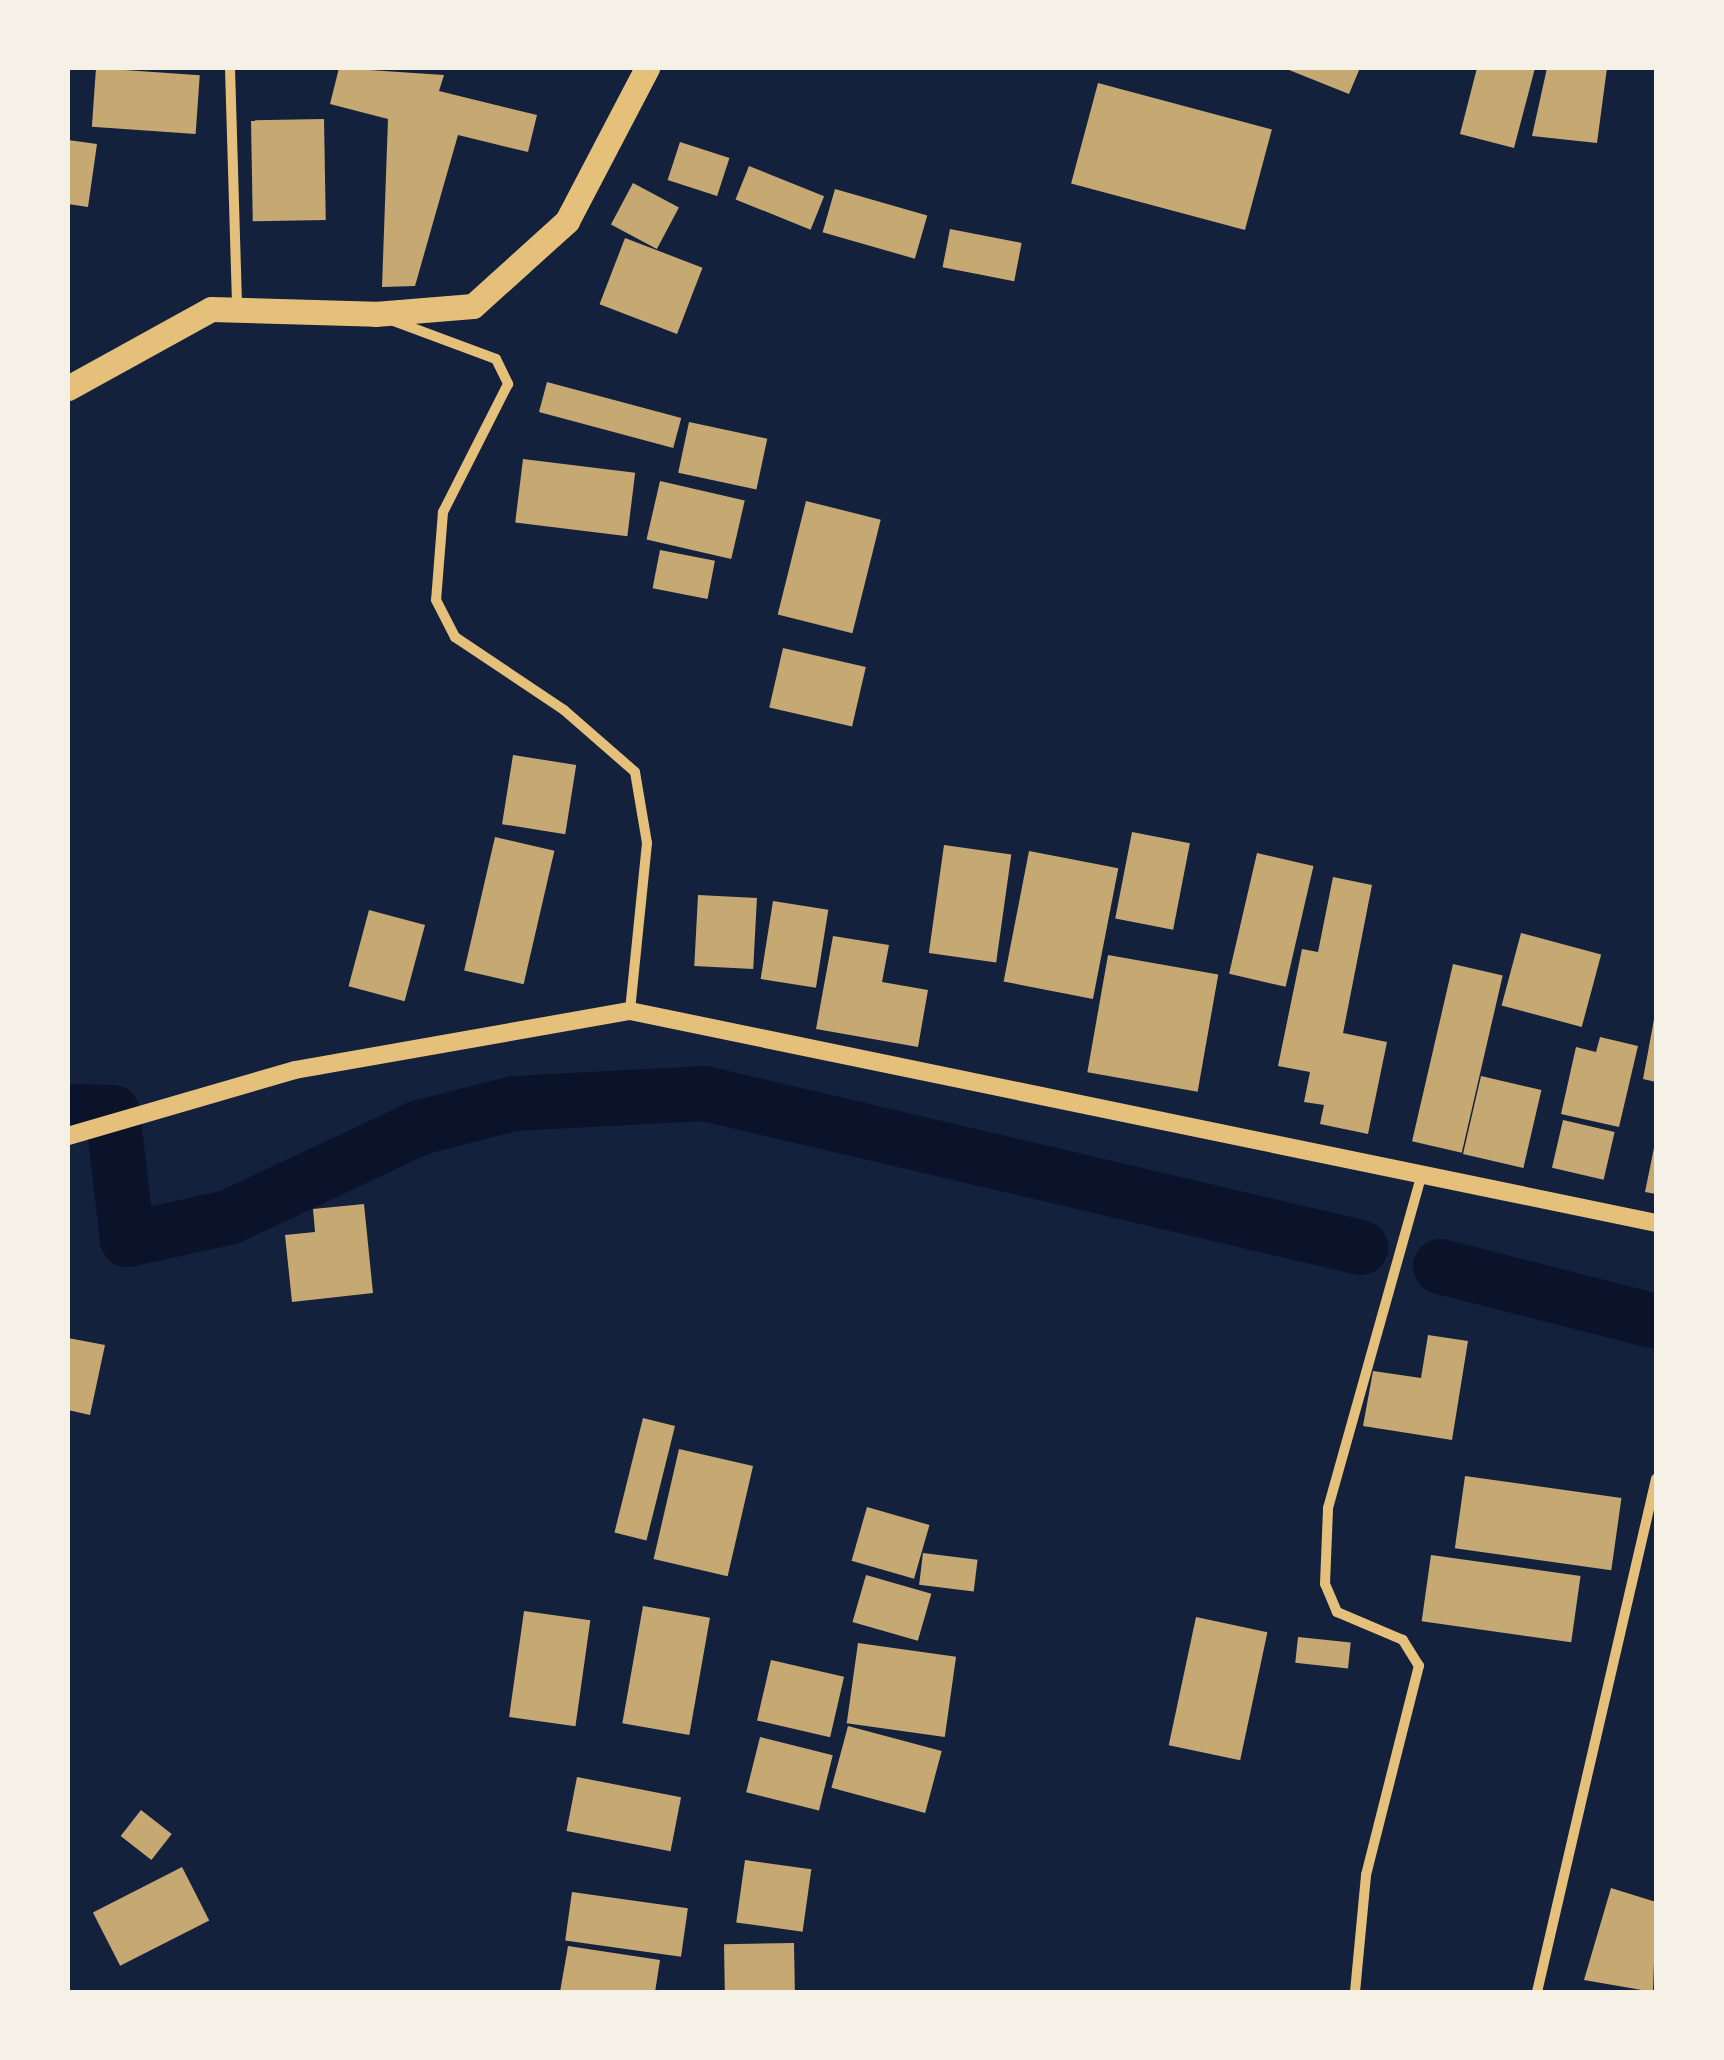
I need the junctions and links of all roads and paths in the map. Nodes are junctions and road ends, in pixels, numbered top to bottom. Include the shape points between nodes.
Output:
1 (230, 68) edge
2 (647, 68) edge
3 (237, 310) junction
4 (375, 314) junction
5 (68, 388) edge
6 (630, 1011) junction
7 (68, 1136) edge
8 (1420, 1180) junction
9 (1656, 1223) edge
10 (1656, 1479) edge
11 (1355, 1992) edge
12 (1538, 1992) edge

1 - 3 street
2 - 4 main road via 567,221 511,280 473,306
3 - 4 main road
3 - 5 main road via 211,309
4 - 6 street via 496,359 508,384 442,512 436,600 455,637 564,710 634,772 646,843
6 - 7 street via 296,1070
6 - 8 street
8 - 9 street
8 - 11 street via 1328,1508 1326,1584 1337,1612 1404,1640 1420,1666 1366,1875
10 - 12 street

